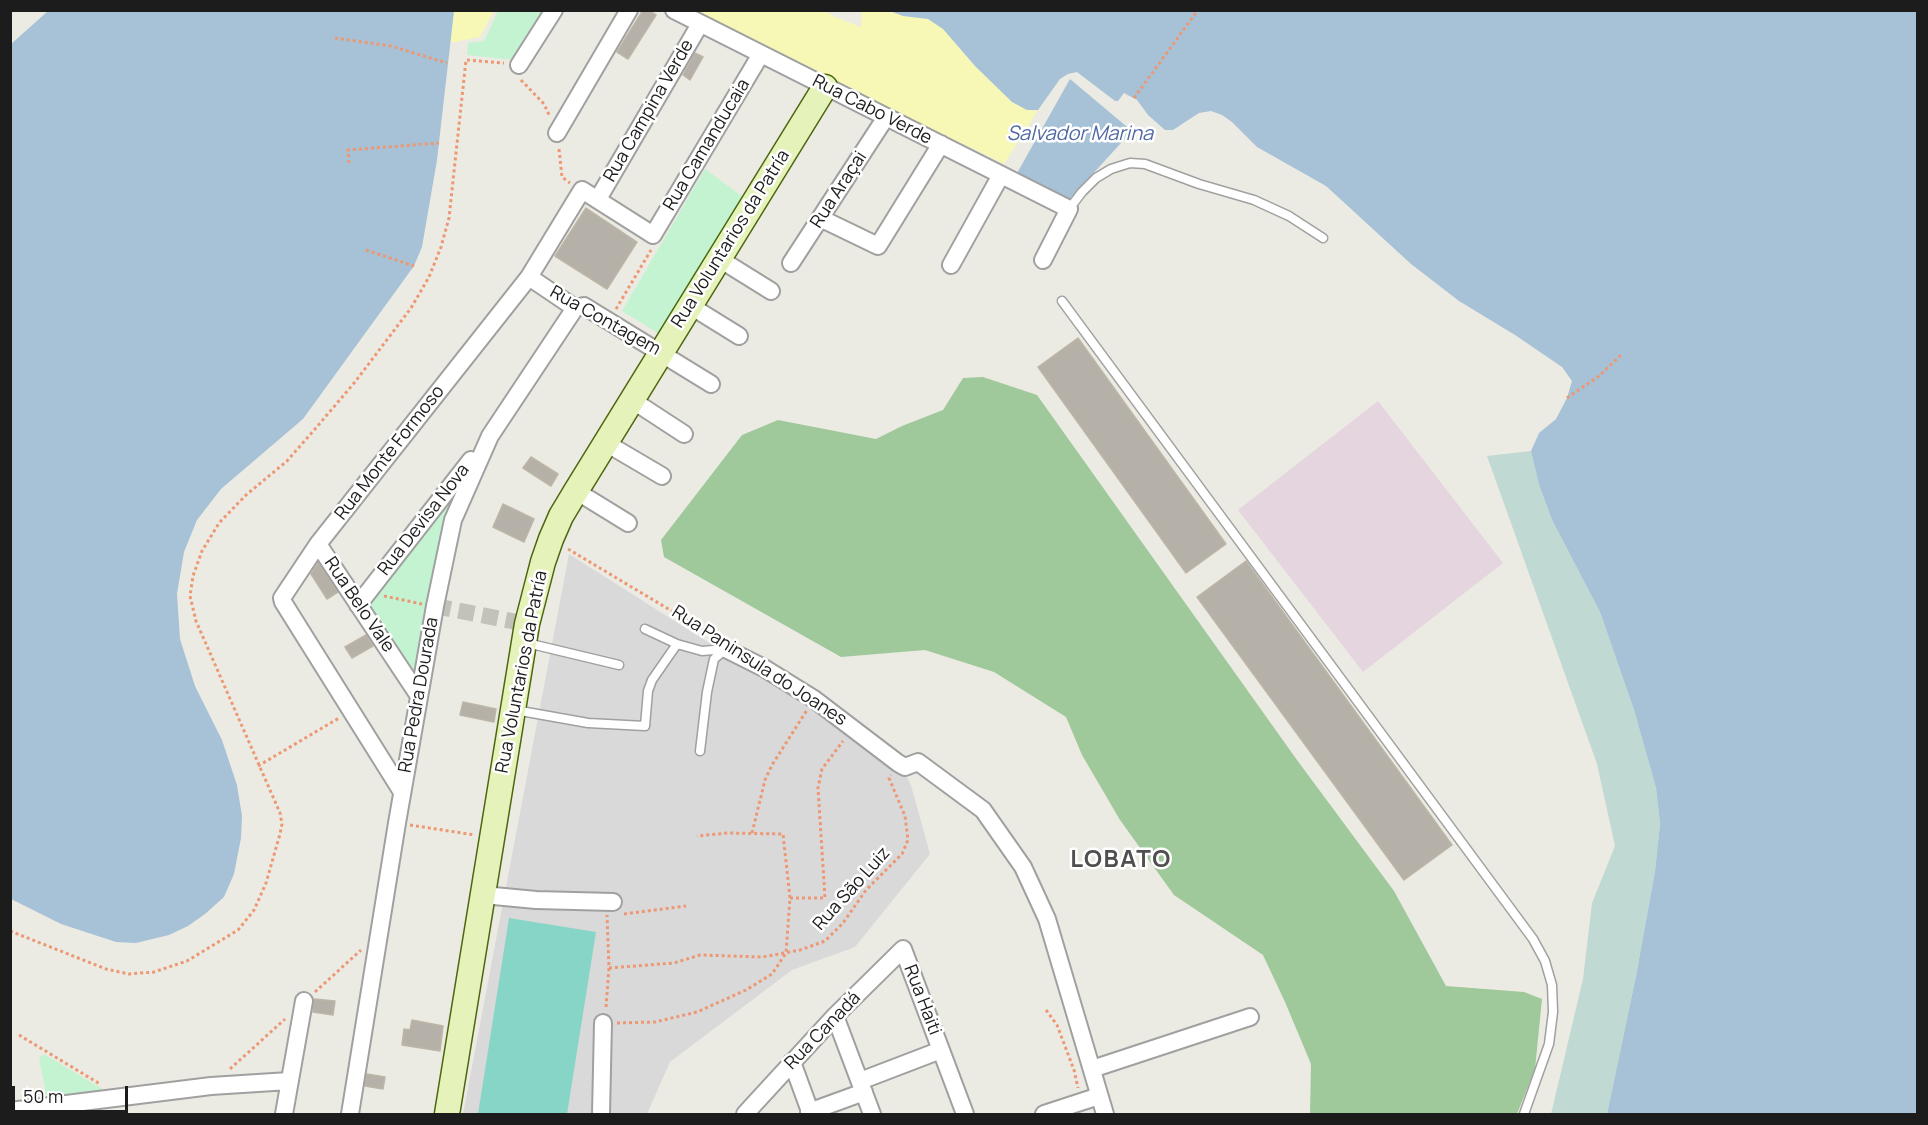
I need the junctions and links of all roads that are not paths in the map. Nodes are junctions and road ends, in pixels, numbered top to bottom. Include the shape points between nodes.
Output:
1 (554, 10) edge
2 (629, 10) edge
3 (674, 10) edge
4 (700, 24) junction
5 (761, 54) junction
6 (519, 65) dead end
7 (825, 87) junction
8 (886, 117) junction
9 (557, 133) dead end
10 (941, 144) junction
11 (1001, 175) junction
12 (598, 199) junction
13 (1070, 209) junction
14 (820, 218) junction
15 (1323, 238) dead end
16 (718, 258) junction
17 (1042, 260) dead end
18 (792, 263) dead end
19 (951, 265) dead end
20 (529, 277) junction
21 (771, 291) dead end
22 (1062, 301) dead end
23 (689, 305) junction
24 (575, 308) junction
25 (739, 336) dead end
26 (660, 352) junction
27 (711, 384) dead end
28 (632, 400) junction
29 (684, 434) dead end
30 (490, 436) junction
31 (606, 442) junction
32 (662, 476) dead end
33 (576, 491) junction
34 (628, 523) dead end
35 (318, 544) junction
36 (363, 599) junction
37 (645, 629) dead end
38 (524, 642) junction
39 (677, 644) junction
40 (726, 649) junction
41 (619, 665) dead end
42 (419, 696) junction
43 (513, 709) junction
44 (700, 751) dead end
45 (402, 792) junction
46 (483, 895) junction
47 (609, 907) road end
48 (903, 949) joint
49 (304, 1001) dead end
50 (835, 1016) junction
51 (1250, 1017) dead end
52 (603, 1023) road end
53 (941, 1050) junction
54 (792, 1062) junction
55 (1092, 1069) junction
56 (289, 1081) junction
57 (862, 1086) junction
58 (1099, 1096) junction
59 (10, 1111) edge
60 (810, 1113) edge
61 (284, 1114) edge
62 (350, 1114) edge
63 (447, 1114) edge
64 (601, 1114) edge
65 (745, 1114) edge
66 (872, 1114) edge
67 (965, 1114) edge
68 (1044, 1114) edge
69 (1105, 1114) edge
70 (1524, 1114) edge

1 - 6 street
2 - 9 street
3 - 4 street, Rua Cabo Verde
4 - 5 street, Rua Cabo Verde
4 - 12 street, Rua Campina Verde
5 - 7 street, Rua Cabo Verde
5 - 12 street, Rua Camanducaia via 653,235
7 - 8 street, Rua Cabo Verde
7 - 16 street, Rua Voluntarios da Patría
8 - 10 street, Rua Cabo Verde
8 - 14 street, Rua Araçai
10 - 11 street, Rua Cabo Verde
10 - 14 street via 878,246
11 - 13 street, Rua Cabo Verde
11 - 19 street
12 - 20 street, Rua Monte Formoso via 582,190
13 - 15 lane via 1096,178 1130,163 1145,164 1254,200
13 - 17 street
14 - 18 street, Rua Araçai
16 - 21 street
16 - 23 street, Rua Voluntarios da Patría
20 - 24 street, Rua Contagem
20 - 35 street, Rua Monte Formoso
22 - 70 lane via 1533,939 1552,985 1552,1012 1549,1044
23 - 25 street
23 - 26 street, Rua Voluntarios da Patría
24 - 26 street, Rua Contagem via 584,306
24 - 30 street, Rua Pedra Dourada
26 - 27 street, Rua Contagem
26 - 28 street, Rua Voluntarios da Patría
28 - 29 street
28 - 31 street, Rua Voluntarios da Patría
30 - 36 street, Rua Devisa Nova
30 - 42 street, Rua Pedra Dourada via 453,520
31 - 32 street
31 - 33 street, Rua Voluntarios da Patría
33 - 34 street
33 - 38 street, Rua Voluntarios da Patría via 551,539
35 - 36 street, Rua Belo Vale
35 - 45 street, Rua Monte Formoso via 282,600
36 - 42 street, Rua Belo Vale
37 - 39 lane
38 - 41 lane
38 - 43 street, Rua Voluntarios da Patría
39 - 40 lane via 702,651
39 - 43 lane via 652,680 645,726 588,723
40 - 44 lane via 714,658
40 - 55 street, Rua Paninsula do Joanes via 814,699 898,763 905,767 918,762 983,810 1023,867 1047,919
42 - 45 street, Rua Pedra Dourada
43 - 46 street, Rua Voluntarios da Patría
45 - 62 street, Rua Pedra Dourada
46 - 47 street
46 - 63 street, Rua Voluntarios da Patría
48 - 50 street, Rua Canadá
48 - 53 street, Rua Haiti
49 - 56 street
50 - 54 street, Rua Canadá
50 - 57 street
51 - 55 street
52 - 64 street
53 - 57 street, Rua Haiti
53 - 67 street, Rua Haiti
54 - 60 street
54 - 65 street, Rua Canadá
55 - 58 street
56 - 59 street via 211,1086
56 - 61 street
57 - 60 street, Rua Haiti
57 - 66 street
58 - 68 street
58 - 69 street

